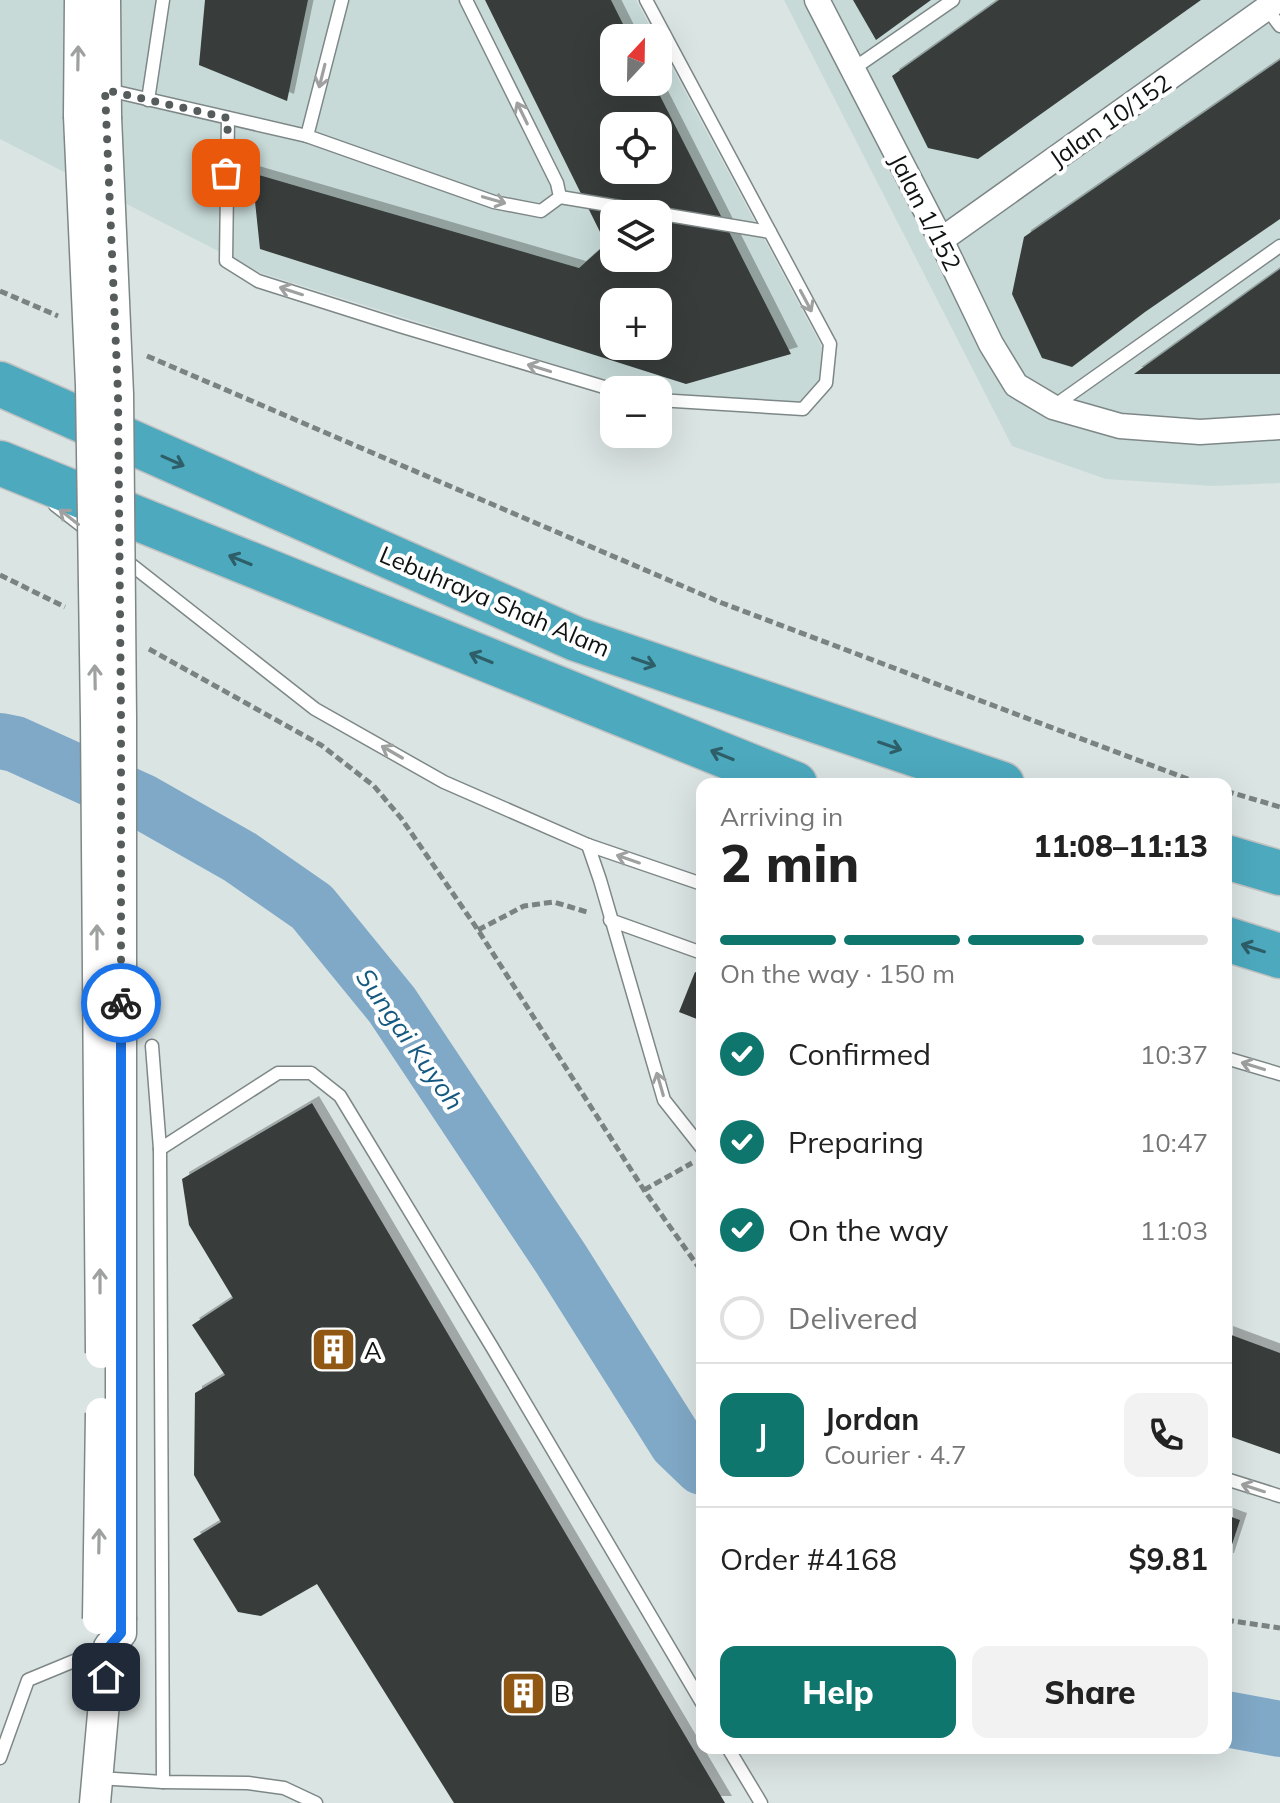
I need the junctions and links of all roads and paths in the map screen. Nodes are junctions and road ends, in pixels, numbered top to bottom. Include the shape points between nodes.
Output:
1 (80, 0) edge
2 (105, 0) edge
3 (163, 0) edge
4 (342, 0) edge
5 (466, 0) edge
6 (646, 0) edge
7 (817, 0) edge
8 (953, 0) edge
9 (1271, 9) edge
10 (853, 69) junction
11 (148, 100) junction
12 (97, 107) junction
13 (228, 118) junction
14 (307, 136) junction
15 (560, 197) junction
16 (770, 232) junction
17 (941, 240) junction
18 (1280, 246) edge
19 (178, 370) dead end
20 (0, 384) edge
21 (600, 386) edge
22 (672, 401) edge
23 (1053, 407) junction
24 (1280, 427) edge
25 (2, 464) edge
26 (0, 575) edge
27 (66, 608) dead end
28 (145, 646) dead end
29 (780, 778) edge
30 (984, 778) edge
31 (1185, 778) edge
32 (1232, 793) edge
33 (1280, 807) edge
34 (588, 845) junction
35 (1232, 859) edge
36 (1280, 873) edge
37 (696, 882) edge
38 (610, 920) junction
39 (478, 930) junction
40 (1232, 941) edge
41 (696, 951) edge
42 (1280, 956) edge
43 (152, 1046) dead end
44 (1232, 1060) edge
45 (1280, 1074) edge
46 (696, 1140) edge
47 (160, 1149) junction
48 (696, 1160) edge
49 (644, 1190) junction
50 (696, 1264) edge
51 (1232, 1481) edge
52 (1280, 1496) edge
53 (1232, 1621) edge
54 (109, 1628) junction
55 (1280, 1628) edge
56 (696, 1693) edge
57 (732, 1754) edge
58 (0, 1758) edge
59 (163, 1782) junction
60 (96, 1790) edge
61 (316, 1803) edge
62 (761, 1803) edge

12 -> 1 street
2 - 12 street
3 - 11 lane
4 -> 14 lane
15 -> 5 lane
6 - 16 lane
7 - 10 street, Jalan 1/152
8 - 10 lane
9 - 17 street, Jalan 10/152
10 - 17 street, Jalan 1/152
11 - 12 lane
11 - 13 lane
12 - 54 street, bridge via 91,385 101,1398
13 - 14 lane
21 -> 13 lane via 258,281 226,261
14 -> 15 lane via 494,202 541,211
15 - 16 lane
16 -> 22 lane via 830,344 826,383 803,409
17 - 23 street, Jalan 1/152 via 1016,385
18 - 23 lane
19 - 31 path via 722,603
20 -> 30 highway, Lebuhraya Shah Alam via 576,639
23 - 24 street, Jalan 1/152 via 1120,426 1200,432
29 -> 25 highway
34 -> 25 lane via 444,782 315,709
26 - 27 path
28 - 39 path via 321,745 374,786
32 - 33 path
37 -> 34 lane
34 - 38 lane
35 - 36 highway
38 - 39 path via 554,902 524,906
38 - 41 lane
46 -> 38 lane via 664,1100
39 - 49 path
42 -> 40 highway
43 - 47 lane
45 -> 44 lane
47 - 56 lane via 278,1073 311,1073 340,1096
47 - 59 lane
48 - 49 path
49 - 50 path
52 -> 51 lane
53 - 55 path
54 - 58 lane via 28,1680
54 - 60 street
57 - 62 lane
59 - 60 lane
59 - 61 lane via 248,1783 284,1788

